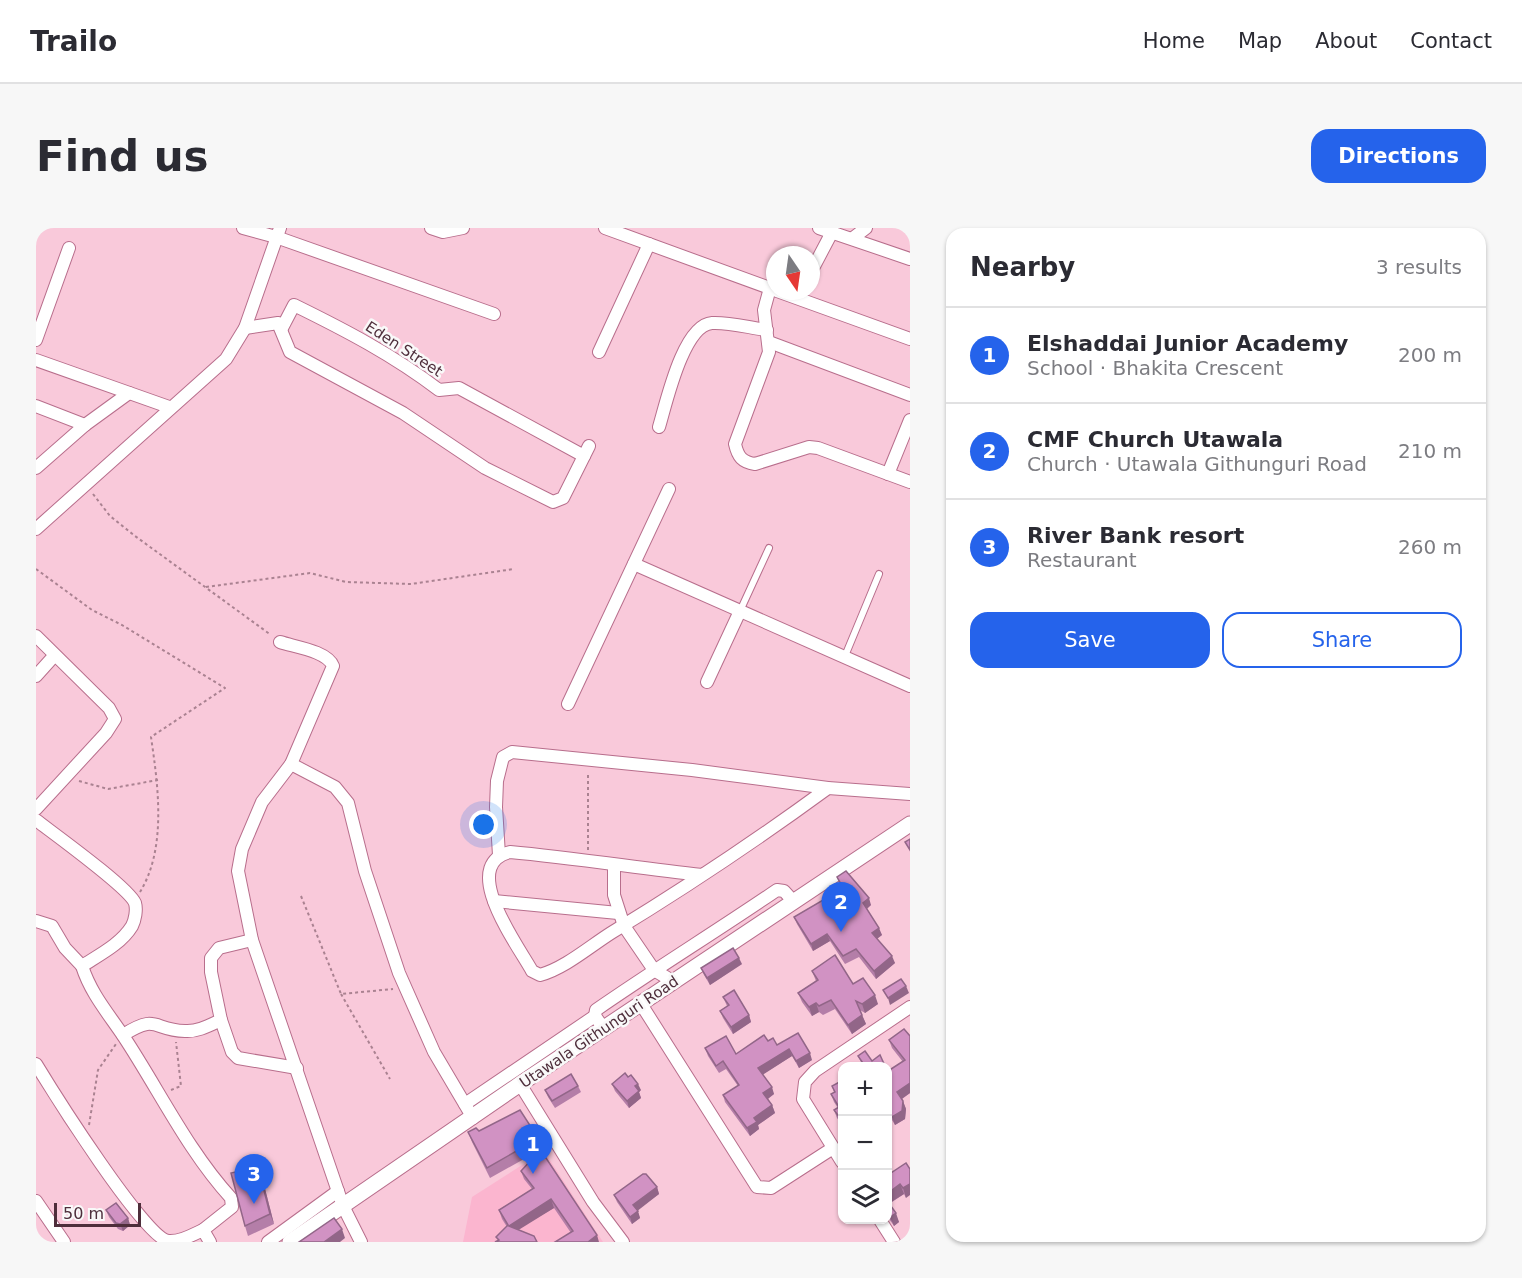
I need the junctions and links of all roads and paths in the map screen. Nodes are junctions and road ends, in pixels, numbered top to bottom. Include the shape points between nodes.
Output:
1 (243, 228) edge
2 (431, 228) edge
3 (463, 228) edge
4 (605, 228) edge
5 (866, 228) edge
6 (825, 231) edge
7 (278, 232) edge
8 (853, 238) junction
9 (650, 244) junction
10 (820, 246) edge
11 (69, 248) dead end
12 (910, 259) edge
13 (766, 287) edge
14 (770, 300) edge
15 (813, 300) edge
16 (494, 314) dead end
17 (245, 328) junction
18 (282, 328) junction
19 (768, 336) junction
20 (910, 339) edge
21 (36, 340) edge
22 (598, 352) dead end
23 (36, 360) edge
24 (129, 393) junction
25 (910, 395) edge
26 (36, 406) edge
27 (169, 407) junction
28 (910, 420) edge
29 (85, 425) junction
30 (659, 427) dead end
31 (36, 468) edge
32 (888, 474) junction
33 (88, 480) junction
34 (910, 482) edge
35 (669, 489) dead end
36 (36, 529) edge
37 (769, 548) dead end
38 (634, 564) junction
39 (36, 569) edge
40 (514, 569) dead end
41 (879, 574) dead end
42 (206, 587) junction
43 (740, 611) junction
44 (36, 636) edge
45 (279, 641) joint
46 (54, 656) junction
47 (845, 656) junction
48 (36, 676) edge
49 (707, 682) dead end
50 (910, 686) edge
51 (568, 705) dead end
52 (588, 759) junction
53 (291, 764) junction
54 (66, 775) junction
55 (158, 780) junction
56 (828, 788) junction
57 (910, 794) edge
58 (36, 809) edge
59 (36, 820) edge
60 (910, 824) edge
61 (499, 855) junction
62 (588, 859) junction
63 (614, 865) junction
64 (702, 875) junction
65 (301, 896) dead end
66 (494, 901) junction
67 (134, 902) junction
68 (794, 902) junction
69 (618, 913) junction
70 (36, 921) edge
71 (624, 926) junction
72 (719, 930) junction
73 (252, 940) junction
74 (730, 945) junction
75 (82, 966) junction
76 (654, 970) junction
77 (674, 982) junction
78 (405, 988) junction
79 (341, 994) junction
80 (641, 1004) junction
81 (910, 1007) edge
82 (595, 1016) junction
83 (221, 1020) junction
84 (604, 1029) junction
85 (174, 1030) junction
86 (123, 1035) junction
87 (36, 1064) edge
88 (297, 1068) junction
89 (390, 1079) dead end
90 (520, 1084) junction
91 (160, 1096) junction
92 (465, 1104) junction
93 (473, 1118) junction
94 (87, 1140) junction
95 (833, 1148) junction
96 (838, 1155) edge
97 (338, 1191) junction
98 (343, 1206) junction
99 (38, 1207) edge
100 (883, 1224) edge
101 (203, 1230) junction
102 (64, 1242) edge
103 (210, 1242) edge
104 (268, 1242) edge
105 (290, 1242) edge
106 (361, 1242) edge
107 (623, 1242) edge
108 (894, 1242) edge

1 - 7 street
2 - 3 street via 443,232
4 - 9 street
5 - 8 street
6 - 8 street
6 - 10 street
7 - 16 street
7 - 17 street
8 - 12 street
9 - 13 street
9 - 22 street
11 - 21 street
14 - 19 street via 765,310
15 - 20 street
17 - 18 street via 278,323
17 - 27 street via 226,359
18 - 18 street, Eden Street via 290,352 403,413 485,468 553,502 563,498 586,451 459,388 439,390 403,362 359,336 294,305
19 - 25 street
19 - 30 street via 712,323 699,328 682,352
19 - 32 street via 769,352 735,444 740,458 755,464 809,447
23 - 24 street
24 - 27 street
24 - 29 street
26 - 29 street
27 - 33 street
28 - 32 street
29 - 31 street
32 - 34 street
33 - 36 street
33 - 42 path via 94,497 110,516
35 - 38 street
37 - 43 lane
38 - 43 street
38 - 51 street
39 - 55 path via 92,610 225,688 151,737
40 - 42 path via 411,584 346,582 310,573
41 - 47 lane
42 - 45 path
43 - 47 street
43 - 49 street
44 - 46 street
45 - 53 street via 331,660 333,666
46 - 48 street
46 - 54 street via 109,708 115,719
47 - 50 street
52 - 56 street
52 - 61 street via 506,754 497,781
52 - 62 path
53 - 73 street via 262,802 242,849 238,871
53 - 78 street via 335,787 348,803 365,871
54 - 55 path via 108,789
54 - 58 street
55 - 67 path via 156,839 147,881
56 - 57 street
56 - 64 street
59 - 67 street
60 - 68 street, Utawala Githunguri Road
61 - 62 street via 510,852
61 - 66 street via 488,872
62 - 63 street
63 - 64 street
63 - 69 street
64 - 71 street
65 - 79 path
66 - 69 street
66 - 71 street via 536,975 546,973
67 - 75 street via 133,924 121,940
68 - 72 street via 784,891 777,890
68 - 74 street, Utawala Githunguri Road
69 - 71 street
70 - 75 street via 52,926
71 - 76 street
72 - 74 street
72 - 76 street
73 - 83 street via 219,948 211,958
73 - 88 street
74 - 77 street, Utawala Githunguri Road
75 - 86 street via 92,993
76 - 77 street
76 - 82 street via 596,1010
77 - 80 street, Utawala Githunguri Road
78 - 79 path
78 - 92 street via 434,1052
79 - 89 path
80 - 84 street, Utawala Githunguri Road
80 - 95 street via 758,1187 771,1188
81 - 95 street via 815,1071 805,1082 803,1099
82 - 84 street
82 - 92 street
83 - 85 street via 188,1032
83 - 88 street via 232,1052 238,1058
84 - 90 street, Utawala Githunguri Road
85 - 86 street via 153,1022
85 - 91 path via 181,1086
86 - 91 street
86 - 94 path via 98,1070
87 - 94 street
88 - 97 street
90 - 93 street, Utawala Githunguri Road
90 - 107 street via 593,1202
91 - 101 street via 231,1198 228,1212
92 - 93 street
93 - 98 street, Utawala Githunguri Road
94 - 101 street via 156,1236 179,1241
95 - 96 street
97 - 98 street
97 - 104 street
98 - 105 street, Utawala Githunguri Road
98 - 106 street
99 - 102 street
100 - 108 street
101 - 103 street

